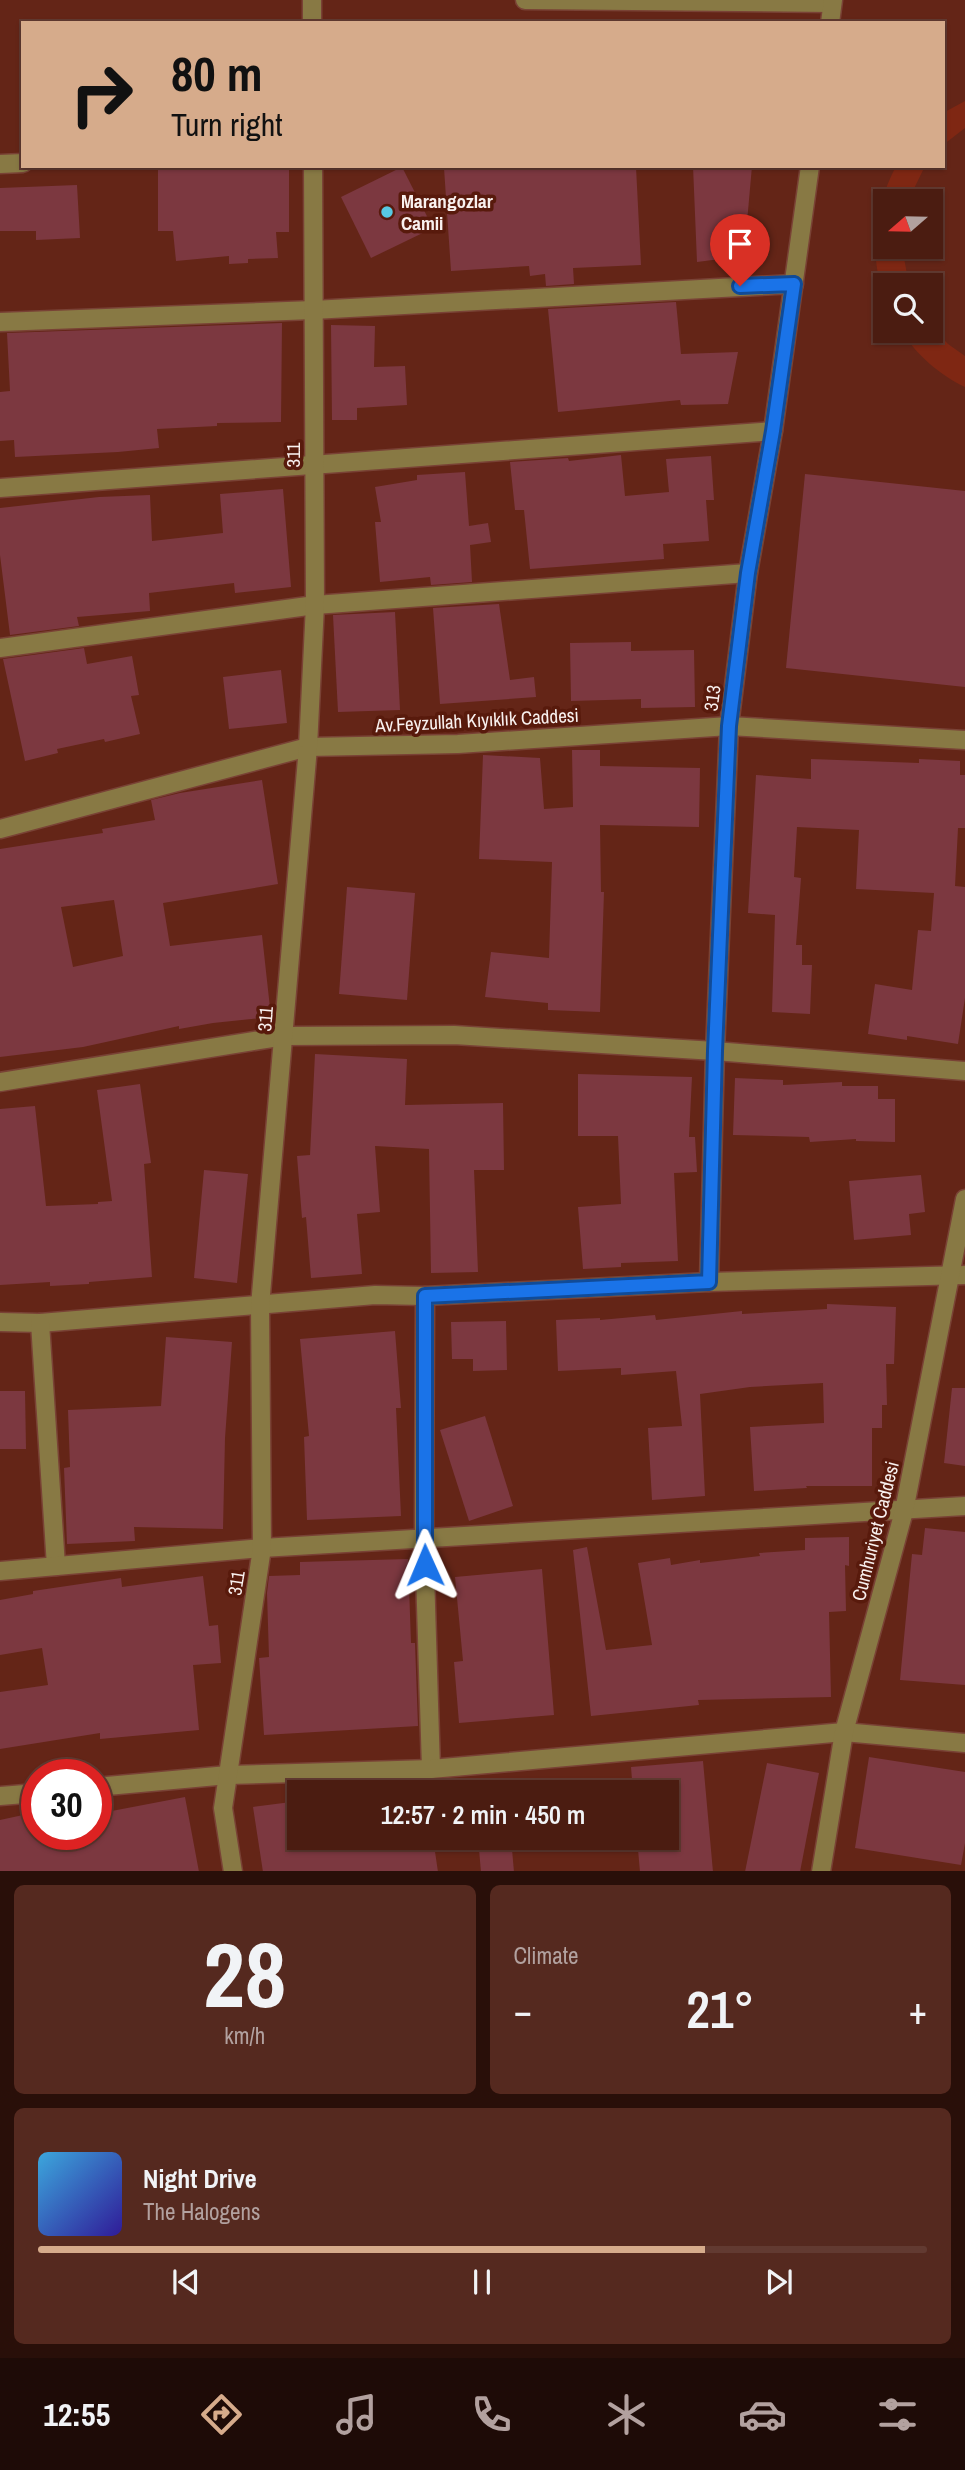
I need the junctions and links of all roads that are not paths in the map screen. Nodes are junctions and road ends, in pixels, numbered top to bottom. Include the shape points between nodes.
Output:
1 (312, 0) edge
2 (525, 0) edge
3 (832, 1) edge
4 (312, 21) edge
5 (830, 21) edge
6 (21, 163) edge
7 (0, 164) edge
8 (313, 168) edge
9 (810, 168) edge
10 (794, 284) junction
11 (313, 310) junction
12 (0, 322) edge
13 (773, 431) junction
14 (314, 464) junction
15 (0, 488) edge
16 (748, 573) junction
17 (315, 605) junction
18 (0, 648) edge
19 (729, 726) junction
20 (965, 740) edge
21 (308, 747) junction
22 (0, 829) edge
23 (285, 1036) junction
24 (715, 1051) junction
25 (965, 1071) edge
26 (0, 1082) edge
27 (965, 1199) edge
28 (958, 1274) edge
29 (709, 1282) junction
30 (425, 1296) junction
31 (260, 1306) junction
32 (0, 1322) edge
33 (40, 1322) junction
34 (965, 1506) edge
35 (904, 1511) junction
36 (424, 1540) junction
37 (262, 1548) junction
38 (56, 1566) junction
39 (0, 1571) edge
40 (844, 1732) junction
41 (965, 1743) edge
42 (431, 1769) junction
43 (228, 1776) junction
44 (112, 1786) edge
45 (21, 1794) edge
46 (0, 1796) edge
47 (233, 1871) edge
48 (821, 1871) edge

1 - 4 street
2 - 3 street
3 - 5 street
6 - 7 street
8 - 11 street, 311
9 - 10 street, 313
10 - 11 street
10 - 13 street, 313
11 - 12 street
11 - 14 street, 311
13 - 14 street
13 - 16 street, 313
14 - 15 street
14 - 17 street, 311
16 - 17 street
16 - 19 street, 313
17 - 18 street
17 - 21 street, 311
19 - 20 street, Av.Feyzullah Kıyıklık Caddesi
19 - 21 street, Av.Feyzullah Kıyıklık Caddesi via 458,744
19 - 24 street, 313
21 - 22 street, Av.Feyzullah Kıyıklık Caddesi
21 - 23 street, 311
23 - 24 street via 454,1035
23 - 26 street
23 - 31 street, 311
24 - 25 street
24 - 29 street, 313
27 - 28 street, Cumhuriyet Caddesi
28 - 29 street
28 - 35 street, Cumhuriyet Caddesi
29 - 30 street
30 - 31 street via 375,1295
30 - 36 street
31 - 33 street
31 - 37 street, 311
32 - 33 street
33 - 38 street
34 - 35 street
35 - 36 street
35 - 40 street, Cumhuriyet Caddesi
36 - 37 street
36 - 42 street
37 - 38 street
37 - 43 street, 311
38 - 39 street
40 - 41 street
40 - 42 street
40 - 48 street, Cumhuriyet Caddesi
42 - 43 street
43 - 44 street
43 - 47 street, 311 via 223,1808
45 - 46 street

